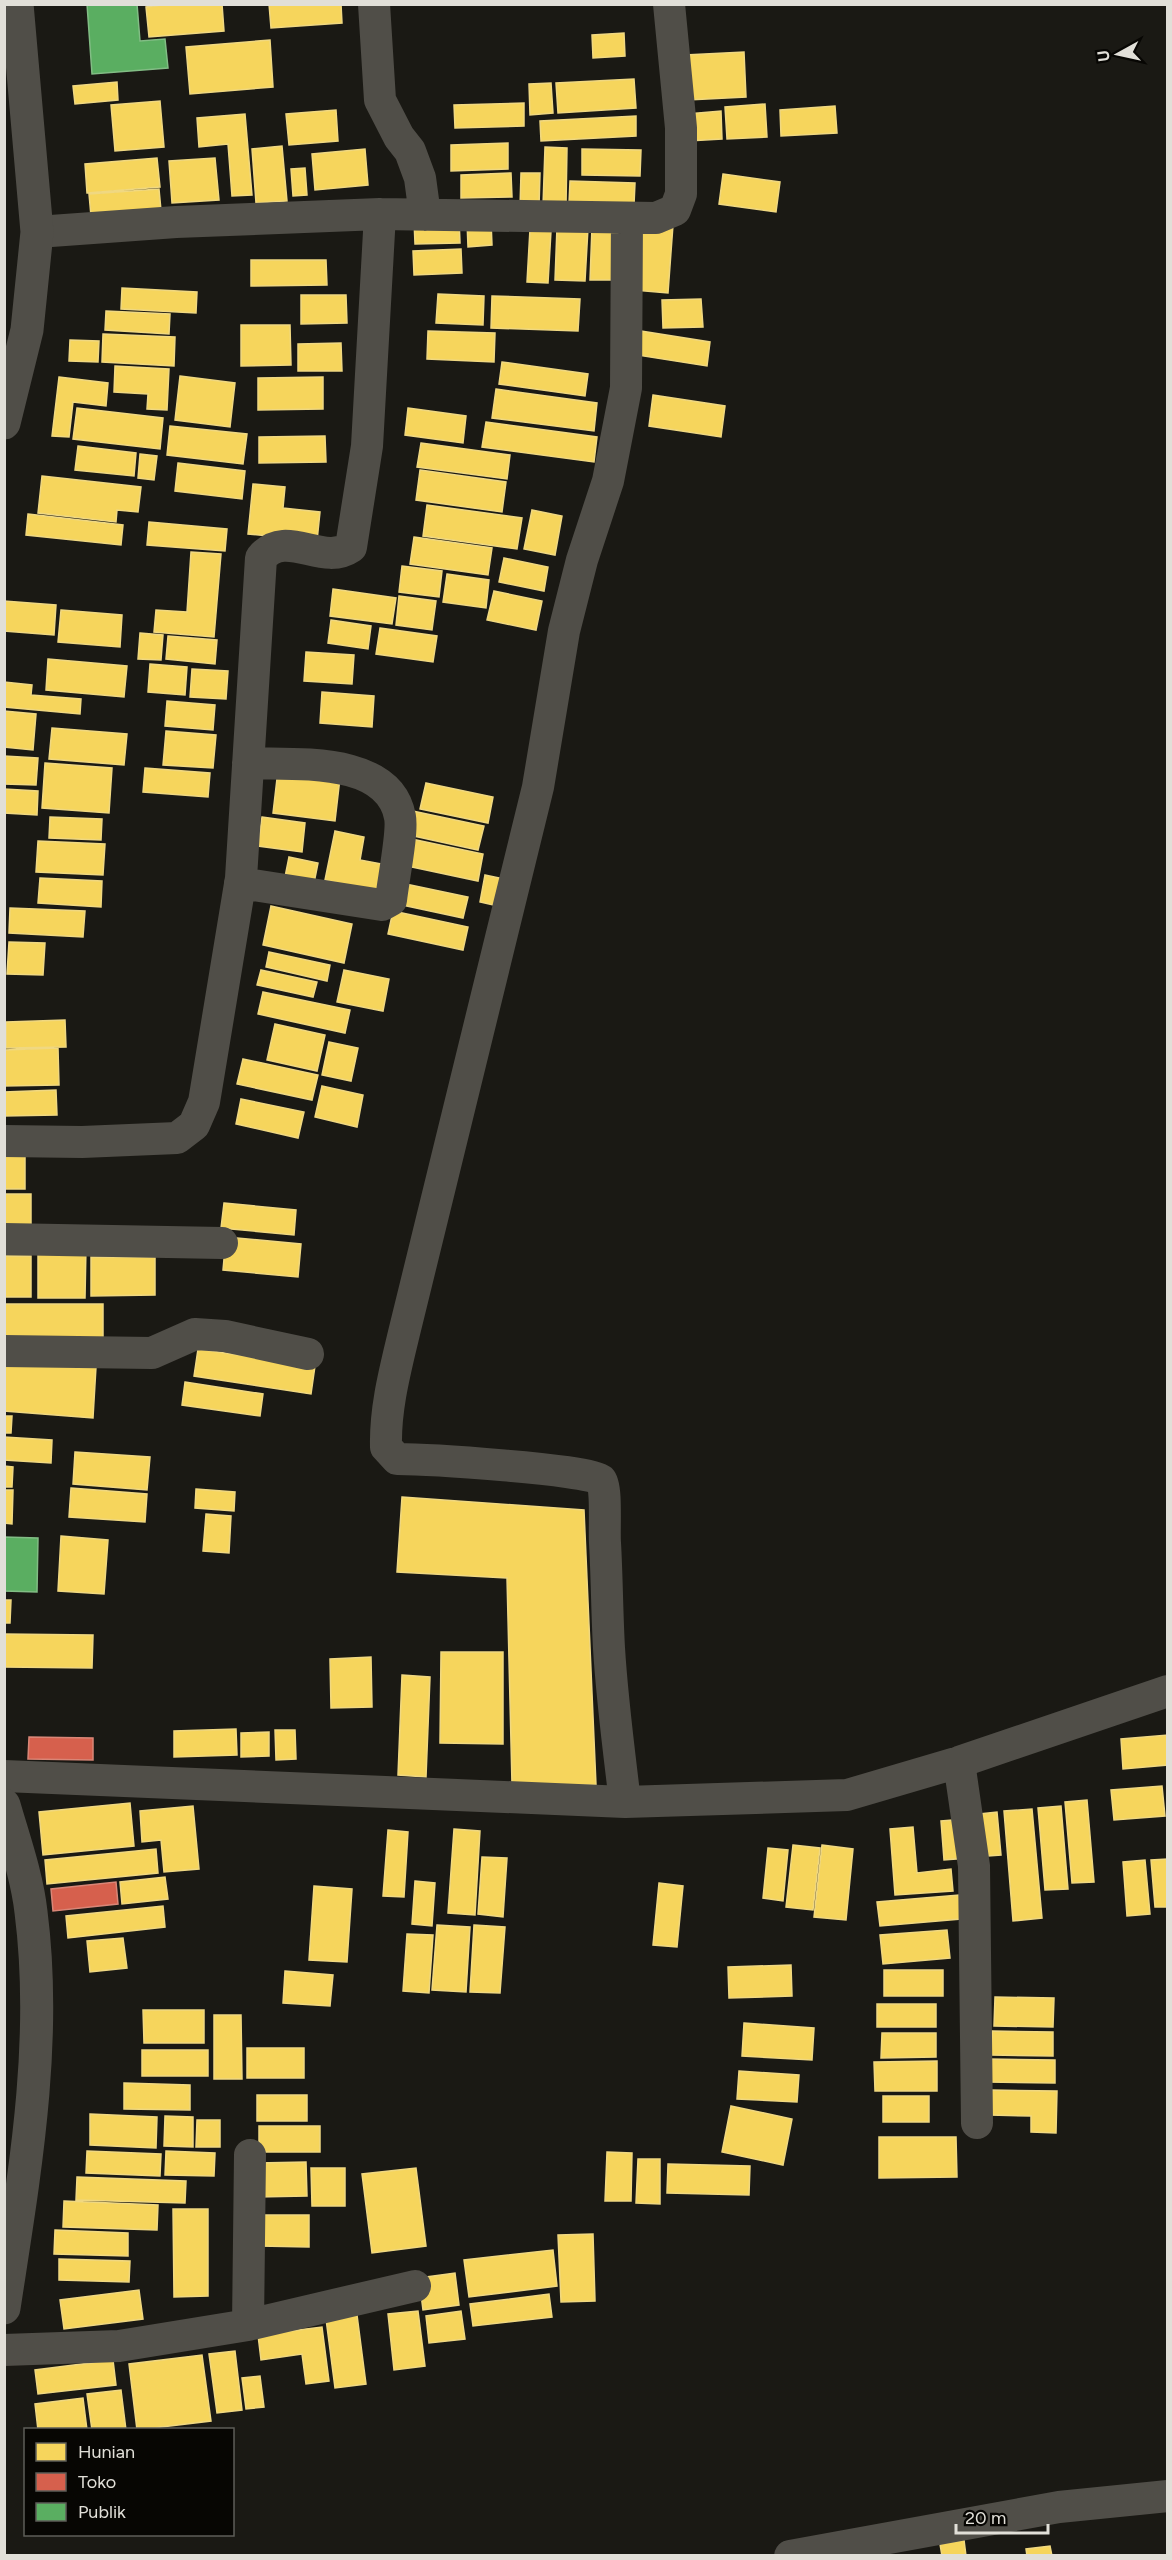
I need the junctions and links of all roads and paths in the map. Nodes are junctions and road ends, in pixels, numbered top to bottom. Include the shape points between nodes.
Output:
1 (17, 4) edge
2 (374, 4) edge
3 (669, 4) edge
4 (380, 214) junction
5 (425, 215) junction
6 (627, 218) junction
7 (37, 232) junction
8 (4, 423) edge
9 (248, 763) junction
10 (240, 883) junction
11 (4, 1141) edge
12 (4, 1239) edge
13 (222, 1244) dead end
14 (4, 1351) edge
15 (308, 1354) dead end
16 (1167, 1691) edge
17 (959, 1762) junction
18 (4, 1776) edge
19 (625, 1802) junction
20 (4, 1805) edge
21 (977, 2123) dead end
22 (250, 2156) dead end
23 (415, 2286) dead end
24 (5, 2302) edge
25 (248, 2325) junction
26 (4, 2350) edge
27 (1167, 2496) edge
28 (872, 2548) edge
29 (790, 2556) edge

1 - 7 street
2 - 5 street via 380,100 410,152 420,178
3 - 6 street via 681,128 681,194 675,210 656,218
4 - 5 street
4 - 7 street
4 - 9 street via 367,446 351,547 333,553 278,544 261,558
5 - 6 street
6 - 19 street via 626,388 608,481 564,631 538,787 385,1425 386,1447 397,1460 442,1460 549,1471 602,1482 609,1649
7 - 8 street via 27,330
9 - 10 street
9 - 10 street via 357,771 386,789 400,818 392,900 381,905
10 - 11 street via 204,1102 194,1125 177,1138
12 - 13 street
14 - 15 street via 152,1353 195,1334 225,1336
16 - 17 street
17 - 19 street via 847,1795
17 - 21 street via 974,1866
18 - 19 street
20 - 24 street via 31,1908 37,2038 32,2118
22 - 25 street
23 - 25 street
25 - 26 street via 119,2346
27 - 28 street via 1059,2507
28 - 29 street

